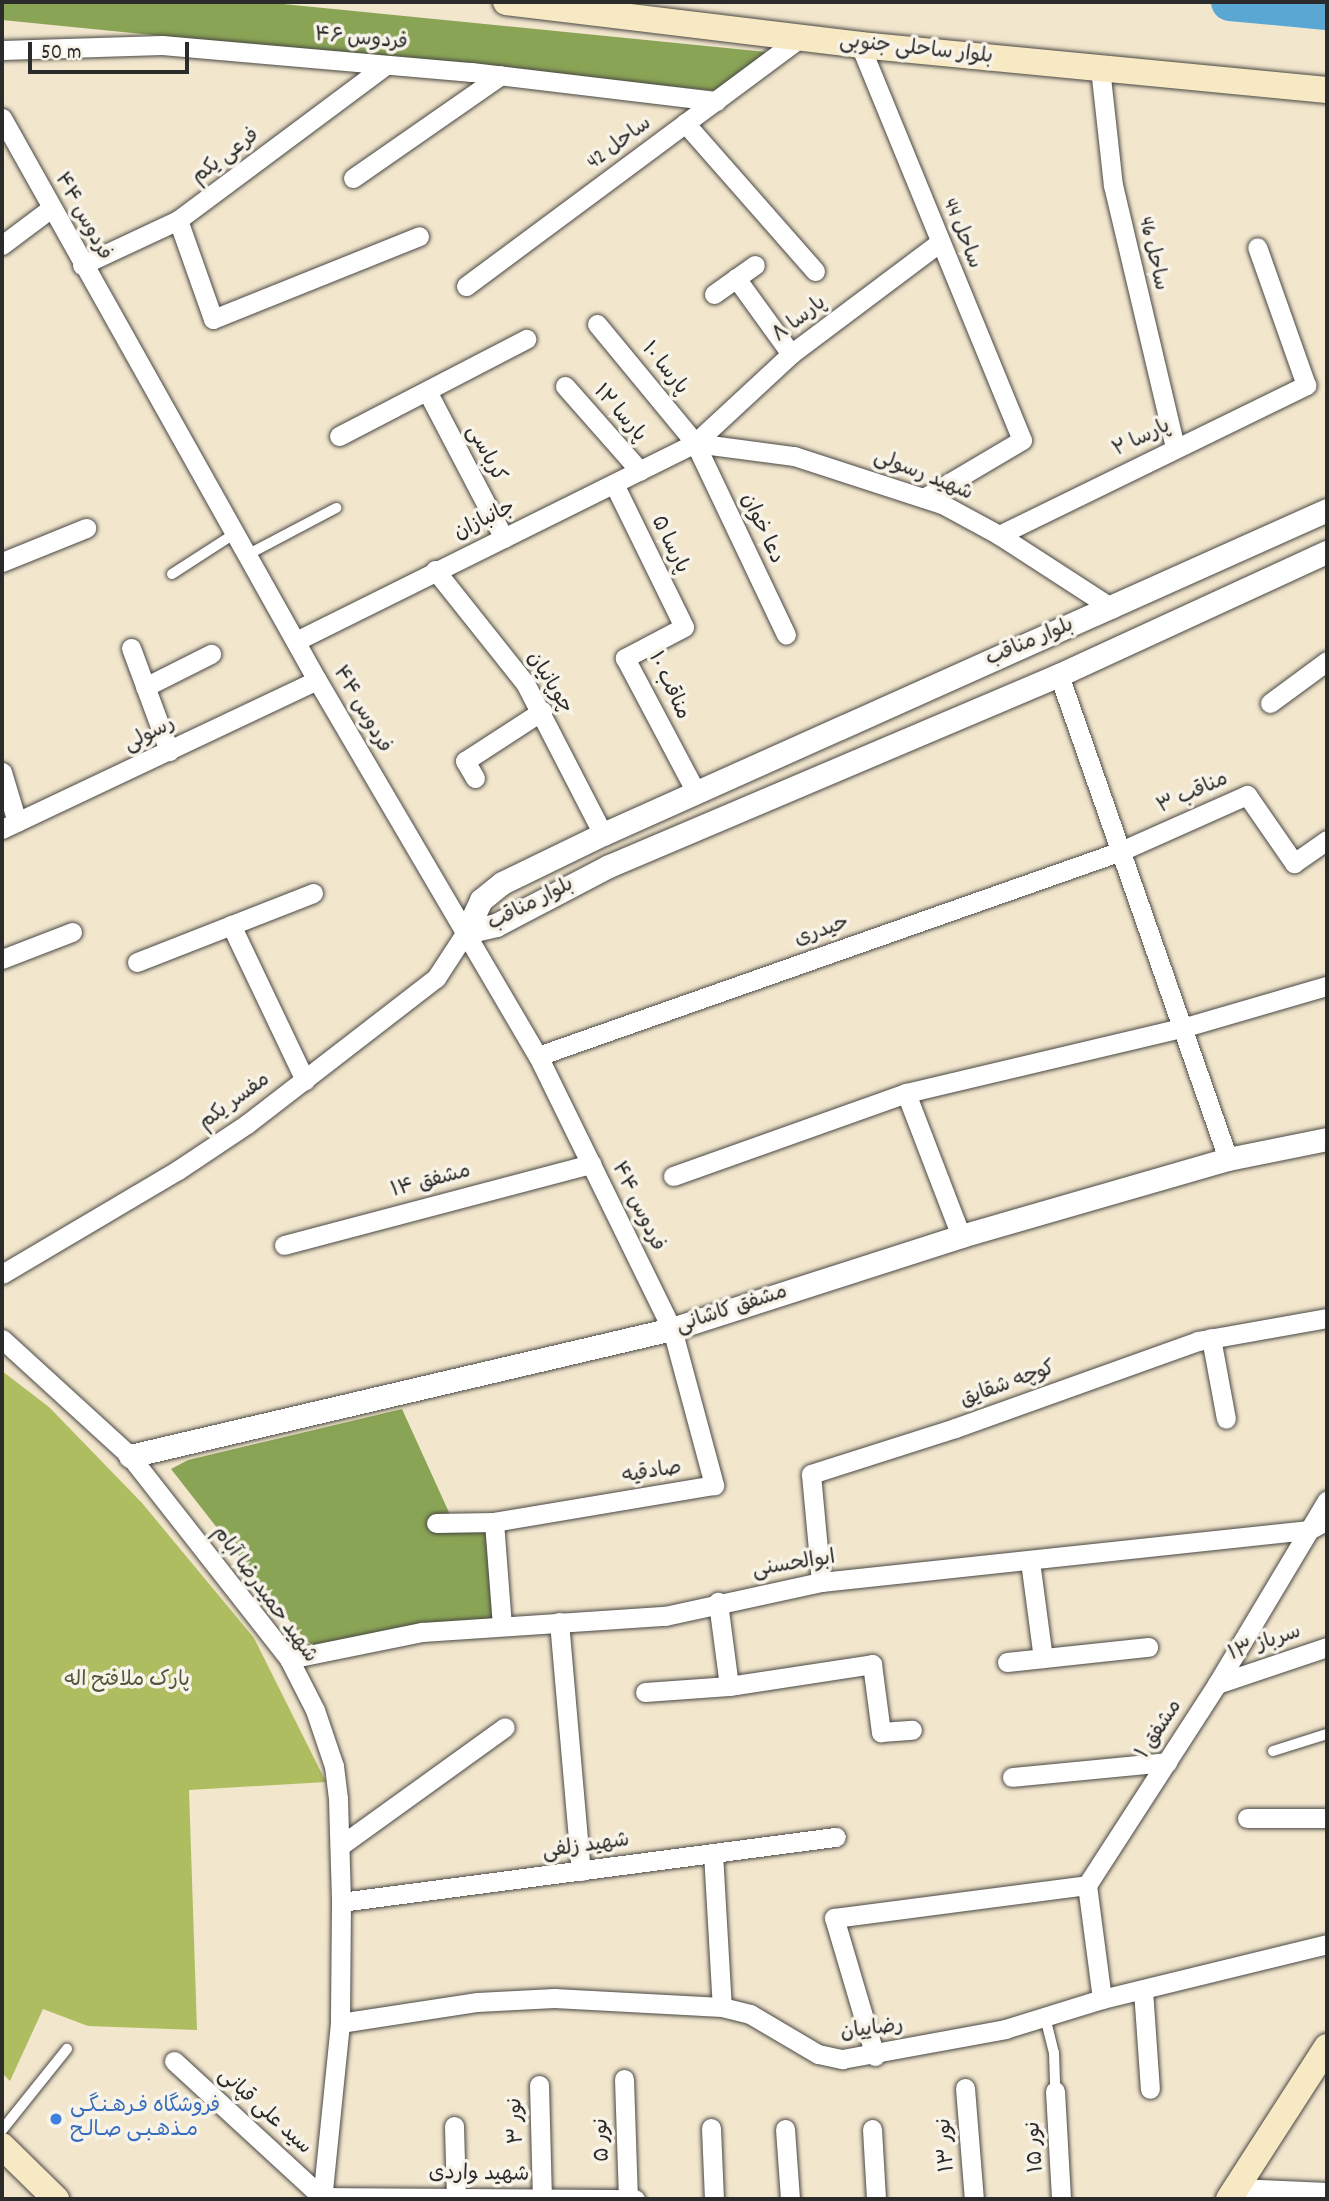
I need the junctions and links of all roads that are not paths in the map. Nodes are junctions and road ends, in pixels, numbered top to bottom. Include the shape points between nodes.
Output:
1 (506, 2) edge
2 (801, 37) junction
3 (860, 45) junction
4 (2, 50) edge
5 (386, 65) junction
6 (1100, 68) junction
7 (501, 75) junction
8 (1327, 90) edge
9 (716, 101) junction
10 (2, 118) edge
11 (685, 123) junction
12 (354, 178) dead end
13 (50, 209) junction
14 (178, 220) junction
15 (419, 236) dead end
16 (940, 242) junction
17 (2, 245) edge
18 (1257, 247) dead end
19 (82, 265) junction
20 (755, 265) dead end
21 (815, 271) dead end
22 (736, 278) junction
23 (466, 286) dead end
24 (714, 294) dead end
25 (597, 324) dead end
26 (526, 339) dead end
27 (791, 354) junction
28 (565, 386) dead end
29 (427, 391) junction
30 (339, 436) dead end
31 (695, 443) junction
32 (1175, 448) junction
33 (640, 471) junction
34 (614, 484) junction
35 (924, 498) junction
36 (335, 508) dead end
37 (1327, 510) edge
38 (86, 528) dead end
39 (234, 534) junction
40 (999, 535) junction
41 (504, 538) junction
42 (1327, 552) edge
43 (5, 554) edge
44 (247, 555) junction
45 (435, 570) junction
46 (172, 574) dead end
47 (1112, 608) junction
48 (684, 627) joint
49 (786, 635) dead end
50 (296, 641) junction
51 (131, 648) dead end
52 (211, 654) dead end
53 (1327, 661) edge
54 (1059, 675) junction
55 (317, 680) junction
56 (145, 687) junction
57 (1270, 704) dead end
58 (542, 710) junction
59 (169, 751) junction
60 (2, 772) edge
61 (475, 778) dead end
62 (695, 792) junction
63 (9, 826) edge
64 (603, 834) junction
65 (1327, 841) edge
66 (1121, 851) junction
67 (313, 893) dead end
68 (231, 925) junction
69 (72, 932) dead end
70 (466, 932) junction
71 (2, 959) edge
72 (137, 962) dead end
73 (1327, 986) edge
74 (1182, 1028) junction
75 (538, 1056) junction
76 (305, 1080) junction
77 (906, 1093) junction
78 (1327, 1139) edge
79 (1228, 1158) junction
80 (591, 1164) junction
81 (673, 1177) dead end
82 (961, 1236) junction
83 (284, 1245) dead end
84 (2, 1274) edge
85 (1327, 1318) edge
86 (672, 1329) junction
87 (1211, 1338) junction
88 (2, 1339) edge
89 (1226, 1419) dead end
90 (130, 1456) junction
91 (1327, 1500) edge
92 (1327, 1521) edge
93 (494, 1522) junction
94 (436, 1523) dead end
95 (1309, 1530) junction
96 (1030, 1561) junction
97 (821, 1582) junction
98 (718, 1602) junction
99 (559, 1622) junction
100 (502, 1626) junction
101 (1148, 1647) dead end
102 (1327, 1647) edge
103 (1042, 1658) junction
104 (289, 1659) junction
105 (1007, 1662) dead end
106 (1217, 1684) junction
107 (729, 1686) junction
108 (645, 1692) dead end
109 (505, 1727) dead end
110 (912, 1730) dead end
111 (1327, 1734) edge
112 (1273, 1751) dead end
113 (1167, 1762) junction
114 (1012, 1777) dead end
115 (1247, 1818) dead end
116 (1327, 1818) edge
117 (836, 1837) dead end
118 (340, 1846) junction
119 (713, 1853) junction
120 (581, 1871) junction
121 (1087, 1885) junction
122 (341, 1902) junction
123 (1327, 1944) edge
124 (1143, 1990) junction
125 (1102, 1999) junction
126 (722, 2007) junction
127 (1045, 2017) junction
128 (340, 2023) junction
129 (1327, 2047) edge
130 (67, 2049) dead end
131 (874, 2056) junction
132 (174, 2061) dead end
133 (624, 2079) dead end
134 (539, 2085) dead end
135 (965, 2088) dead end
136 (1150, 2089) dead end
137 (1055, 2091) joint
138 (454, 2126) dead end
139 (712, 2129) dead end
140 (785, 2129) dead end
141 (872, 2129) dead end
142 (2, 2130) edge
143 (2, 2146) edge
144 (1327, 2192) edge
145 (1233, 2194) edge
146 (322, 2198) edge
147 (456, 2198) edge
148 (56, 2199) edge
149 (542, 2199) edge
150 (594, 2199) edge
151 (628, 2199) edge
152 (635, 2199) edge
153 (714, 2199) edge
154 (790, 2199) edge
155 (876, 2199) edge
156 (974, 2199) edge
157 (1061, 2199) edge

1 - 2 main road, بلوار ساحلی جنوبی
2 - 3 main road, بلوار ساحلی جنوبی
2 - 9 street, ساحل 42
3 - 6 main road, بلوار ساحلی جنوبی
3 - 16 street, ساحل 44
4 - 5 street, فردوس ۴۶ via 162,45
5 - 7 street, فردوس ۴۶
5 - 14 street, فرعی یکم
6 - 8 main road, بلوار ساحلی جنوبی
6 - 32 street, ساحل 46 via 1113,185
7 - 9 street, فردوس ۴۶
7 - 12 street
9 - 11 street, ساحل 42
10 - 13 street, فردوس ۴۴
11 - 21 street
11 - 23 street, ساحل 42
13 - 17 street
13 - 19 street, فردوس ۴۴
14 - 15 street via 212,319
14 - 19 street, فرعی یکم
16 - 27 street, پارسا ۸
16 - 35 street, ساحل 44 via 1022,440
18 - 32 street, پارسا ۲ via 1306,385
19 - 39 street, فردوس ۴۴
20 - 22 street
22 - 24 street
22 - 27 street
25 - 31 street, پارسا ۱۰
26 - 29 street
27 - 31 street, پارسا ۸
28 - 33 street, پارسا ۱۲
29 - 30 street
29 - 41 street, کرباسی
31 - 33 street, جانبازان
31 - 35 street, شهید رسولی via 794,456
31 - 49 street, دعا خوان
32 - 40 street, پارسا ۲
33 - 34 street, جانبازان
34 - 41 street, جانبازان
34 - 48 street, پارسا ۵
35 - 40 street, شهید رسولی
36 - 44 lane
37 - 47 street, بلوار مناقب
38 - 43 street
39 - 44 street, فردوس ۴۴
39 - 46 lane
40 - 47 street, شهید رسولی
41 - 45 street, جانبازان
42 - 54 street, بلوار مناقب
44 - 50 street, فردوس ۴۴
45 - 50 street, جانبازان
45 - 58 street, چوپانیان via 505,654
47 - 62 street, بلوار مناقب
48 - 62 street, مناقب ۱۰ via 625,658
50 - 55 street, فردوس ۴۴
51 - 56 street
52 - 56 street
53 - 57 street
54 - 66 street
54 - 70 street, بلوار مناقب via 609,866 496,925
55 - 59 street, رسولی
55 - 70 street, فردوس ۴۴
56 - 59 street
58 - 61 street via 465,761
58 - 64 street, چوپانیان
59 - 63 street, رسولی
60 - 63 street
62 - 64 street, بلوار مناقب
64 - 70 street, بلوار مناقب via 502,883 481,900
65 - 66 street, مناقب ۳ via 1294,863 1247,795
66 - 74 street
66 - 75 street, حیدری
67 - 68 street
68 - 72 street
68 - 76 street
69 - 71 street
70 - 75 street, فردوس ۴۴
70 - 76 street, مفسر یکم via 436,978
73 - 74 street
74 - 77 street
74 - 79 street
75 - 80 street, فردوس ۴۴
76 - 84 street, مفسر یکم via 178,1170
77 - 81 street
77 - 82 street
78 - 79 street, مشفق کاشانی
79 - 82 street, مشفق کاشانی
80 - 83 street, مشفق ۱۴
80 - 86 street, فردوس ۴۴
82 - 86 street, مشفق کاشانی
85 - 87 street, کوچه شقایق
86 - 90 street, مشفق کاشانی
86 - 93 street, صادقیه via 714,1485
87 - 89 street
87 - 97 street, کوچه شقایق via 811,1474
88 - 90 street, شهید حمیدرضا آبام
90 - 104 street, شهید حمیدرضا آبام
91 - 95 street, مشفق ۱
92 - 95 street
93 - 94 street, صادقیه
93 - 100 street
95 - 96 street, ابوالحسنی
95 - 106 street, مشفق ۱
96 - 97 street, ابوالحسنی
96 - 103 street
97 - 98 street, ابوالحسنی
98 - 99 street, ابوالحسنی via 665,1616
98 - 107 street
99 - 100 street, ابوالحسنی
99 - 120 street
100 - 104 street, ابوالحسنی via 422,1632
101 - 103 street
102 - 106 street, سرباز ۱۳
103 - 105 street
104 - 118 street, شهید حمیدرضا آبام via 315,1710 334,1766
106 - 113 street, مشفق ۱
107 - 108 street
107 - 110 street via 872,1664 881,1732
109 - 118 street
111 - 112 lane
113 - 114 street
113 - 121 street, مشفق ۱
115 - 116 street
117 - 119 street, شهید زلفی
118 - 122 street, شهید حمیدرضا آبام
119 - 120 street, شهید زلفی
119 - 126 street
120 - 122 street, شهید زلفی
121 - 125 street
121 - 131 street via 834,1918
122 - 128 street, شهید حمیدرضا آبام
123 - 124 street, رضاییان
124 - 125 street, رضاییان
124 - 136 street
125 - 127 street, رضاییان
126 - 128 street, رضاییان via 554,1998 477,2002
126 - 131 street, رضاییان via 750,2014 818,2054 842,2059
127 - 131 street, رضاییان
127 - 137 lane via 1054,2053
128 - 146 street, شهید حمیدرضا آبام
129 - 145 main road
130 - 142 lane
132 - 146 street, سید علی قپانی
133 - 151 street, نور ۵
134 - 149 street, نور ۳
135 - 156 street, نور ۱۳
137 - 157 street, نور ۱۵
138 - 147 street
139 - 153 street
140 - 154 street
141 - 155 street
143 - 148 main road
144 - 145 street
146 - 147 street, شهید واردی
147 - 149 street, شهید واردی
149 - 150 street, شهید واردی
150 - 151 street, شهید واردی
151 - 152 street, شهید واردی

